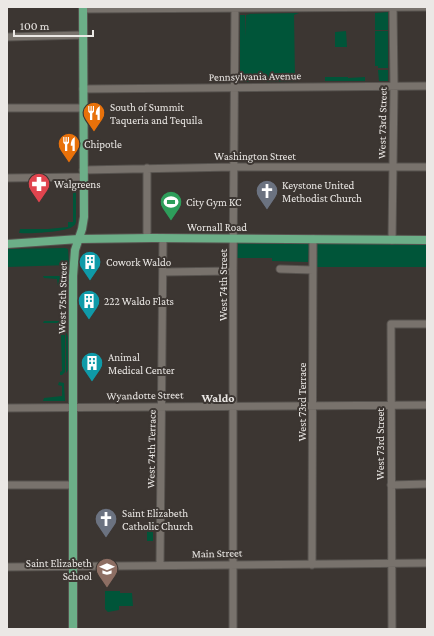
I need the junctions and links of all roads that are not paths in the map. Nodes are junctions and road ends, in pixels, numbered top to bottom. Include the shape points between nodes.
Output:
1 (393, 7) edge
2 (427, 7) edge
3 (83, 8) edge
4 (235, 8) edge
5 (83, 35) junction
6 (7, 37) edge
7 (394, 86) junction
8 (427, 86) edge
9 (235, 88) junction
10 (83, 89) junction
11 (7, 108) edge
12 (83, 108) junction
13 (234, 167) junction
14 (392, 167) junction
15 (427, 167) edge
16 (147, 168) junction
17 (83, 173) junction
18 (7, 178) edge
19 (147, 238) junction
20 (163, 238) junction
21 (234, 238) junction
22 (79, 239) junction
23 (313, 239) junction
24 (392, 240) junction
25 (427, 240) edge
26 (7, 244) edge
27 (280, 269) dead end
28 (313, 270) junction
29 (233, 271) junction
30 (163, 272) junction
31 (427, 324) edge
32 (427, 404) edge
33 (392, 405) junction
34 (162, 406) junction
35 (233, 406) junction
36 (312, 406) junction
37 (73, 407) junction
38 (7, 408) edge
39 (427, 484) edge
40 (7, 485) edge
41 (72, 485) junction
42 (392, 485) junction
43 (427, 563) edge
44 (233, 564) junction
45 (392, 564) junction
46 (160, 565) junction
47 (312, 565) junction
48 (7, 566) edge
49 (72, 566) junction
50 (73, 629) edge
51 (233, 629) edge
52 (392, 629) edge

1 - 2 street
1 - 4 street
1 - 7 street, West 73rd Street
3 - 4 street
3 - 5 main road, West 75th Street
4 - 9 street, West 74th Street
5 - 6 street
5 - 10 main road, West 75th Street
7 - 8 street, Pennsylvania Avenue
7 - 9 street, Pennsylvania Avenue
7 - 14 street, West 73rd Street
9 - 10 street, Pennsylvania Avenue
9 - 13 street, West 74th Street
10 - 12 main road, West 75th Street
11 - 12 street
12 - 17 main road, West 75th Street
13 - 14 street, Washington Street
13 - 16 street, Washington Street
13 - 21 street, West 74th Street
14 - 15 street, Washington Street
14 - 24 street, West 73rd Street
16 - 17 street, Washington Street
16 - 19 street
17 - 18 street, Washington Street
17 - 22 main road, West 75th Street via 84,217
19 - 20 main road, Wornall Road
19 - 22 main road, Wornall Road
20 - 21 main road, Wornall Road
20 - 30 street, West 74th Terrace
21 - 23 main road, Wornall Road
21 - 29 street, West 74th Street
22 - 26 main road, Wornall Road
22 - 37 main road, West 75th Street via 75,250 73,276
23 - 24 main road, Wornall Road
23 - 28 street, West 73rd Terrace
24 - 25 main road, Wornall Road
27 - 28 street
28 - 36 street, West 73rd Terrace
29 - 30 street
29 - 35 street, West 74th Street
30 - 34 street, West 74th Terrace
31 - 33 street, West 73rd Street via 391,324
32 - 33 street, Wyandotte Street
33 - 36 street, Wyandotte Street
33 - 42 street, West 73rd Street
34 - 35 street, Wyandotte Street
34 - 37 street, Wyandotte Street
34 - 46 street, West 74th Terrace
35 - 36 street, Wyandotte Street
35 - 44 street, West 74th Street
36 - 47 street, West 73rd Terrace
37 - 38 street, Wyandotte Street
37 - 41 main road, West 75th Street
39 - 42 street
40 - 41 street
41 - 49 main road, West 75th Street
42 - 45 street, West 73rd Street
43 - 45 street, Main Street
44 - 46 street, Main Street
44 - 47 street, Main Street
44 - 51 street, West 74th Street
45 - 47 street, Main Street
45 - 52 street, West 73rd Street
46 - 49 street, Main Street
48 - 49 street, Main Street
49 - 50 main road, West 75th Street

